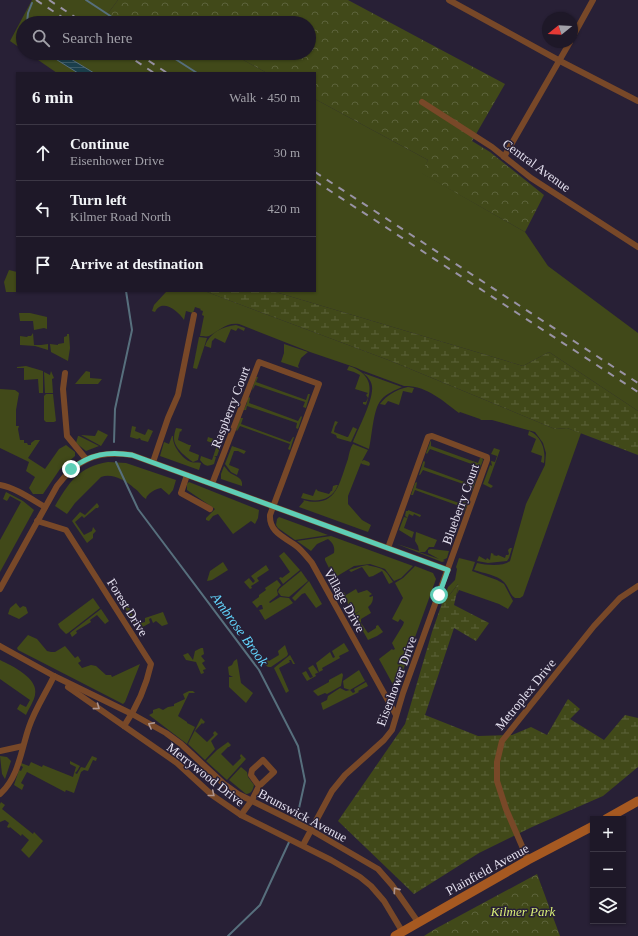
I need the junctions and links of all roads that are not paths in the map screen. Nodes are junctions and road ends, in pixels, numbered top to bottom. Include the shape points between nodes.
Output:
1 (449, 0) edge
2 (593, 0) edge
3 (578, 27) edge
4 (567, 48) edge
5 (560, 61) junction
6 (638, 101) edge
7 (422, 102) dead end
8 (504, 157) junction
9 (638, 247) edge
10 (194, 316) dead end
11 (65, 373) dead end
12 (86, 459) junction
13 (153, 462) junction
14 (187, 475) junction
15 (212, 484) junction
16 (0, 485) edge
17 (274, 506) junction
18 (45, 507) junction
19 (210, 509) dead end
20 (37, 521) junction
21 (388, 548) junction
22 (448, 570) junction
23 (638, 586) edge
24 (0, 589) edge
25 (0, 646) edge
26 (54, 676) junction
27 (132, 714) junction
28 (396, 715) junction
29 (124, 726) junction
30 (23, 746) junction
31 (0, 751) edge
32 (259, 786) dead end
33 (0, 794) edge
34 (252, 800) junction
35 (638, 801) edge
36 (241, 814) junction
37 (611, 816) edge
38 (590, 828) edge
39 (311, 830) junction
40 (303, 845) junction
41 (528, 860) junction
42 (418, 922) junction
43 (398, 934) edge

1 - 5 street
2 - 3 street
4 - 5 street
5 - 6 street
5 - 8 street
7 - 8 street, Central Avenue
8 - 9 street, Central Avenue via 531,178
10 - 13 street via 178,395
11 - 12 street via 63,389 67,436
12 - 13 street via 122,453
12 - 18 street via 64,476
13 - 14 street
14 - 15 street
14 - 19 street via 181,493
15 - 17 street
15 - 17 street, Raspberry Court via 259,362 319,384
16 - 18 street via 19,492
17 - 21 street
17 - 28 street, Village Drive via 270,521 274,530 295,545 312,563
18 - 20 street
20 - 24 street
20 - 27 street, Forest Drive via 66,530 151,664 148,679
21 - 22 street
21 - 22 street, Blueberry Court via 427,438 430,436 486,456
22 - 28 street, Eisenhower Drive
23 - 41 street, Metroplex Drive via 620,598 594,626 502,740 497,762 498,781 506,809
25 - 26 street, Brunswick Avenue
26 - 27 street, Brunswick Avenue
26 -> 29 street, Merrywood Drive
26 - 30 street via 29,726
27 - 29 street, Forest Drive
34 -> 27 street, Brunswick Avenue via 224,784 181,744
28 - 39 street, Eisenhower Drive via 392,730 384,740 345,775 332,791
29 -> 36 street, Merrywood Drive via 177,763 212,795
30 - 31 street
30 - 33 street via 20,760 8,786
32 - 34 street
34 - 36 street
34 - 39 street, Brunswick Avenue
35 - 37 main road
36 - 40 street, Merrywood Drive
38 - 41 main road, Plainfield Avenue
39 - 40 street, Eisenhower Drive
42 -> 39 street, Brunswick Avenue via 378,869
40 - 43 street, Merrywood Drive via 371,886 384,901
41 - 42 main road, Plainfield Avenue
42 - 43 main road, Plainfield Avenue

